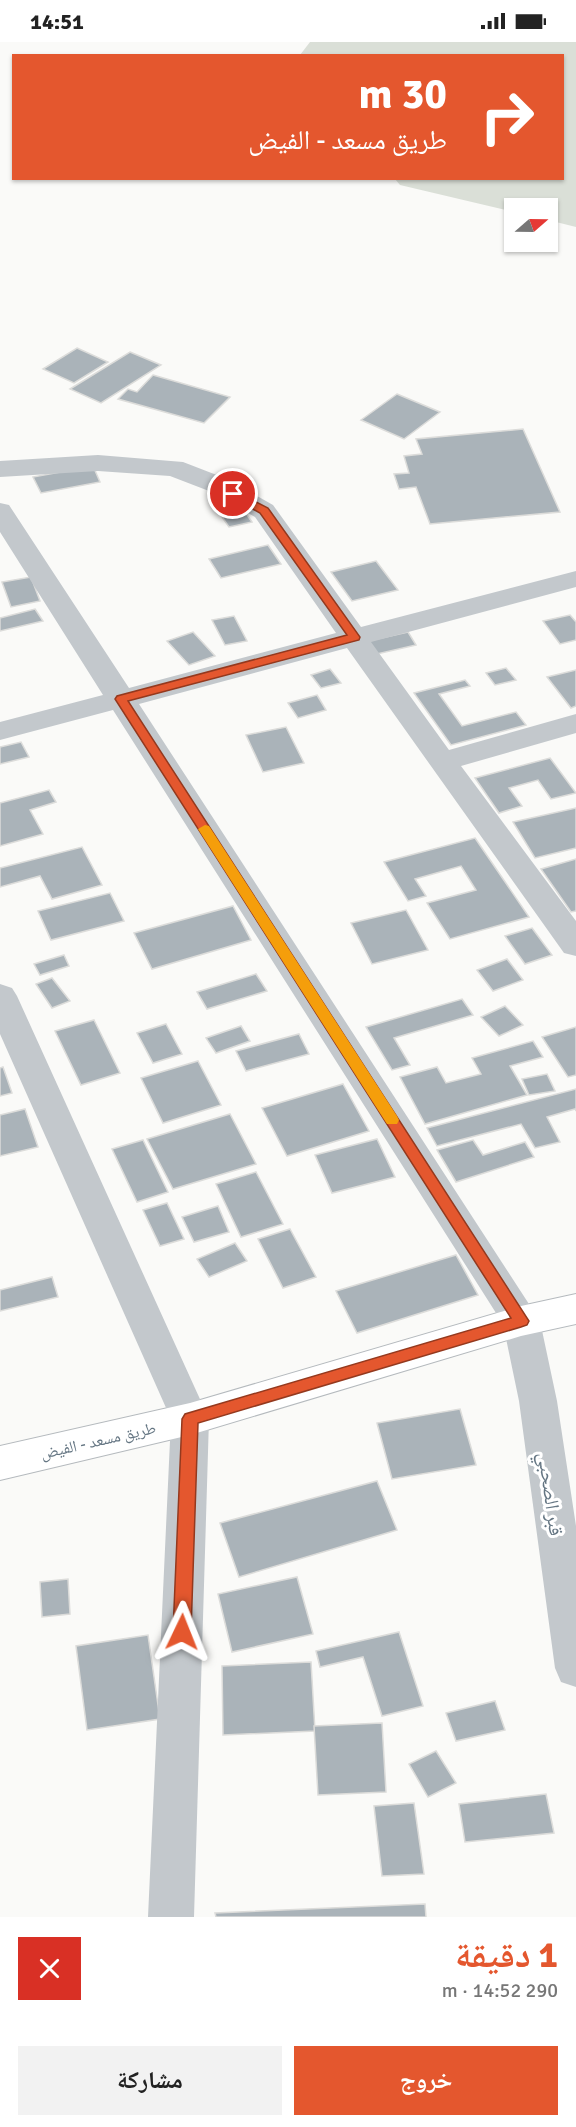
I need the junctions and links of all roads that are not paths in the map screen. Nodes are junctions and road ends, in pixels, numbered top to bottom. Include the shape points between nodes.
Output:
1 (0, 469) edge
2 (0, 511) edge
3 (576, 579) edge
4 (355, 637) junction
5 (121, 699) junction
6 (576, 723) edge
7 (0, 731) edge
8 (441, 762) junction
9 (576, 945) edge
10 (0, 996) edge
11 (576, 1309) edge
12 (521, 1321) junction
13 (190, 1419) junction
14 (0, 1463) edge
15 (576, 1668) edge
16 (171, 1917) edge

1 - 4 street via 98,463 174,468 218,485 264,511
2 - 5 street
3 - 4 street
4 - 5 street
4 - 8 street
5 - 7 street
5 - 12 street
6 - 8 street
8 - 9 street
10 - 13 street
11 - 12 main road, طريق مسعد - الفيض
12 - 13 main road, طريق مسعد - الفيض
12 - 15 street, قبر الصحبي via 538,1401
13 - 14 main road, طريق مسعد - الفيض
13 - 16 street

